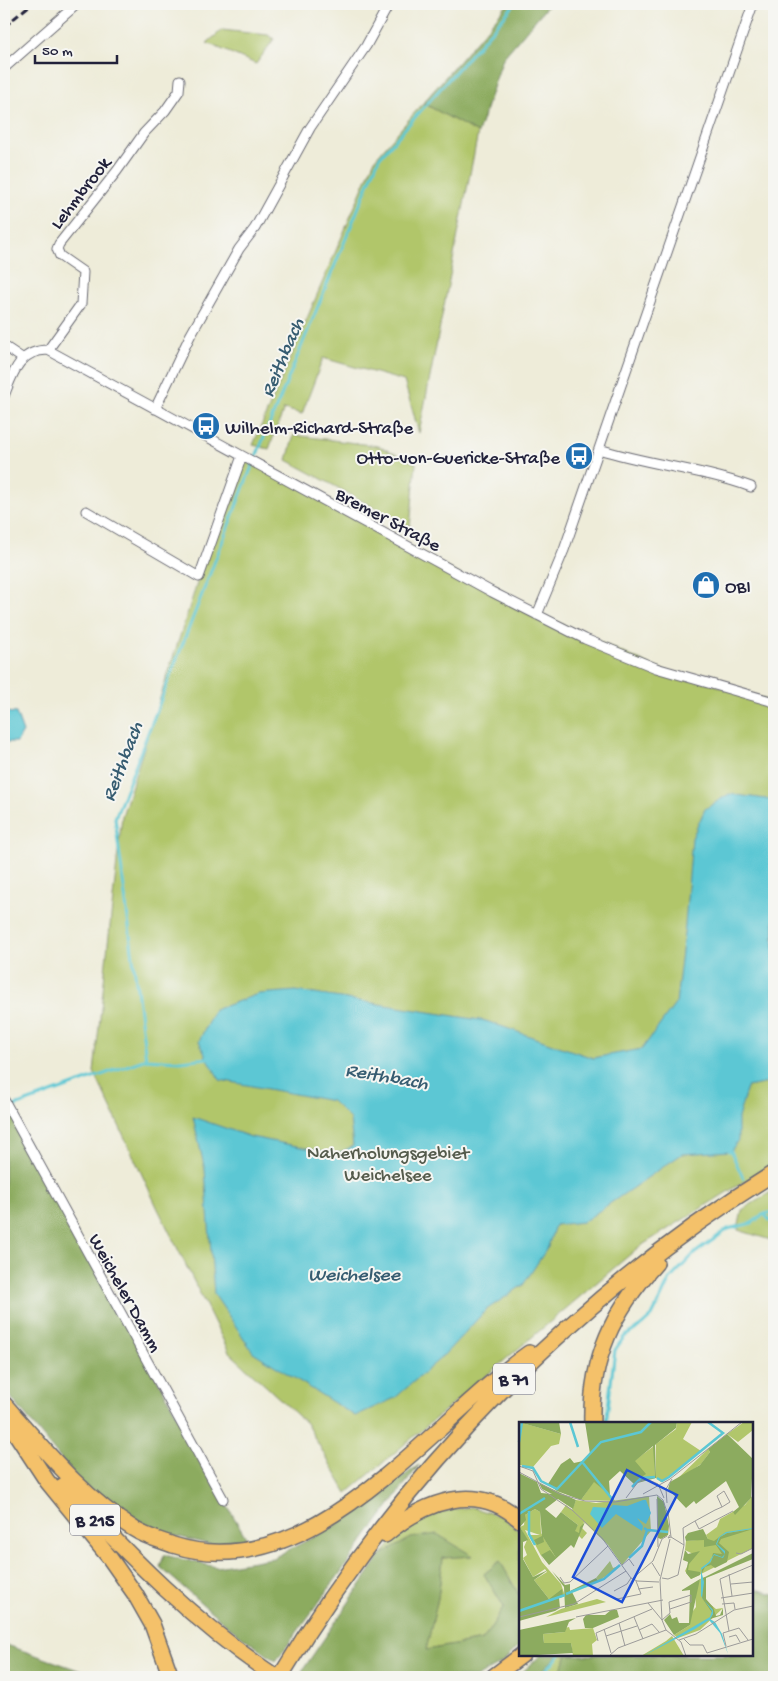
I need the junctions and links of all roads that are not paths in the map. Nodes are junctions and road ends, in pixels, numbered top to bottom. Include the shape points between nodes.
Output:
1 (77, 4) edge
2 (389, 4) edge
3 (753, 4) edge
4 (4, 68) edge
5 (180, 80) dead end
6 (4, 346) edge
7 (48, 350) junction
8 (22, 358) junction
9 (4, 396) edge
10 (155, 409) junction
11 (599, 449) junction
12 (245, 458) junction
13 (751, 487) dead end
14 (86, 511) dead end
15 (537, 615) junction
16 (774, 702) edge
17 (4, 1101) edge
18 (774, 1173) edge
19 (694, 1225) junction
20 (574, 1322) junction
21 (4, 1404) edge
22 (4, 1410) edge
23 (4, 1414) edge
24 (592, 1422) edge
25 (223, 1499) dead end
26 (519, 1519) edge
27 (360, 1558) junction
28 (521, 1656) edge
29 (171, 1677) edge
30 (276, 1677) edge
31 (280, 1677) edge
32 (492, 1677) edge

1 - 4 street
2 - 10 street via 366,46 310,128 255,228 239,249 190,336
3 - 11 street
5 - 7 street, Lehmbrook via 179,91 58,244 60,256 83,272 81,304
6 - 8 street
7 - 8 street via 29,353
7 - 10 street, Bremer Straße
8 - 9 street
10 - 12 street, Bremer Straße
11 - 13 street via 719,475
11 - 15 street via 564,550
12 - 14 street via 199,577
12 - 15 street, Bremer Straße
15 - 16 street, Bremer Straße via 656,668
17 - 25 street, Weicheler Damm
18 - 19 main road, B 71
19 - 20 main road, B 71
19 - 24 main road via 638,1283 614,1318 598,1357 591,1401
20 - 21 main road via 517,1362 339,1512 294,1536 248,1551 203,1552 135,1530 82,1490
20 - 27 main road, B 71 via 481,1411 433,1464
22 - 30 main road, B 215 via 44,1463 103,1529 177,1598
23 - 29 main road via 47,1481 109,1556 135,1594 152,1624
26 - 27 main road via 490,1501 462,1498 439,1502 415,1512
27 - 31 main road, B 71
28 - 32 main road

